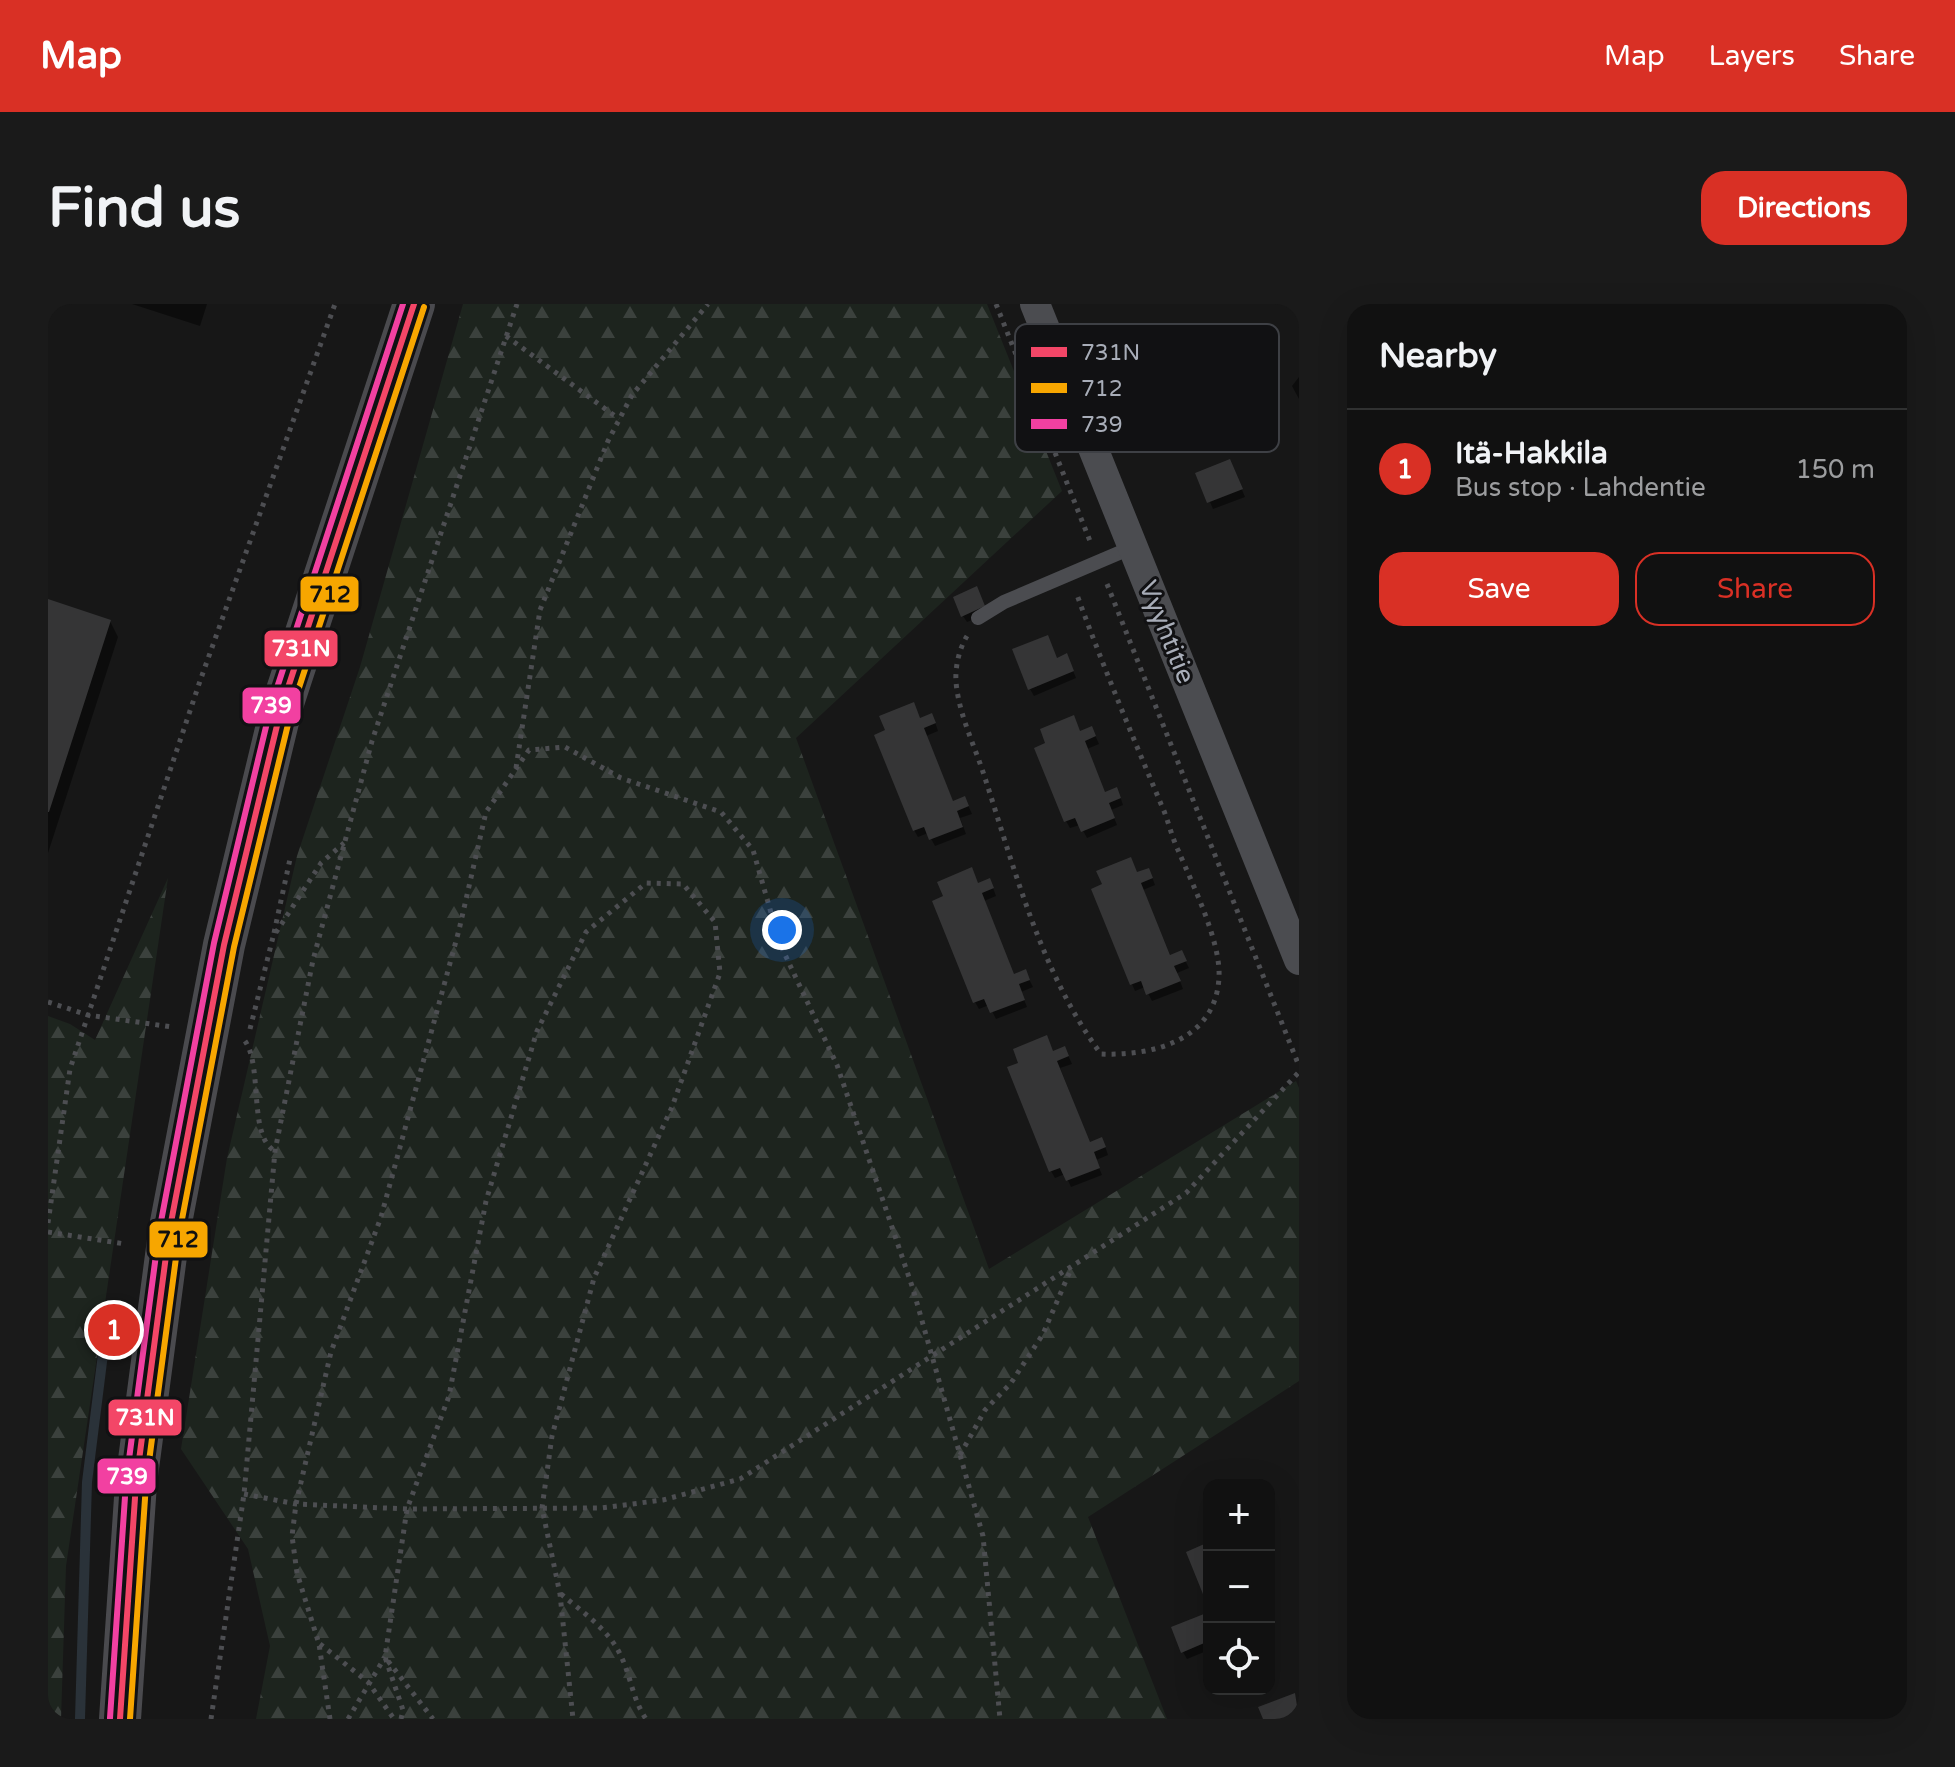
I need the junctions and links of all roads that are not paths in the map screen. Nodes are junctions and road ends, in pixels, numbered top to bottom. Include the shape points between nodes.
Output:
1 (414, 304) edge
2 (1035, 304) edge
3 (1043, 324) edge
4 (1095, 452) edge
5 (1133, 547) junction
6 (978, 618) road end
7 (1299, 960) edge
8 (120, 1719) edge

1 - 8 main road via 281,709 224,945 165,1264 136,1483
2 - 3 street, Vyyhtitie
4 - 5 street, Vyyhtitie
5 - 6 lane
5 - 7 street, Vyyhtitie

